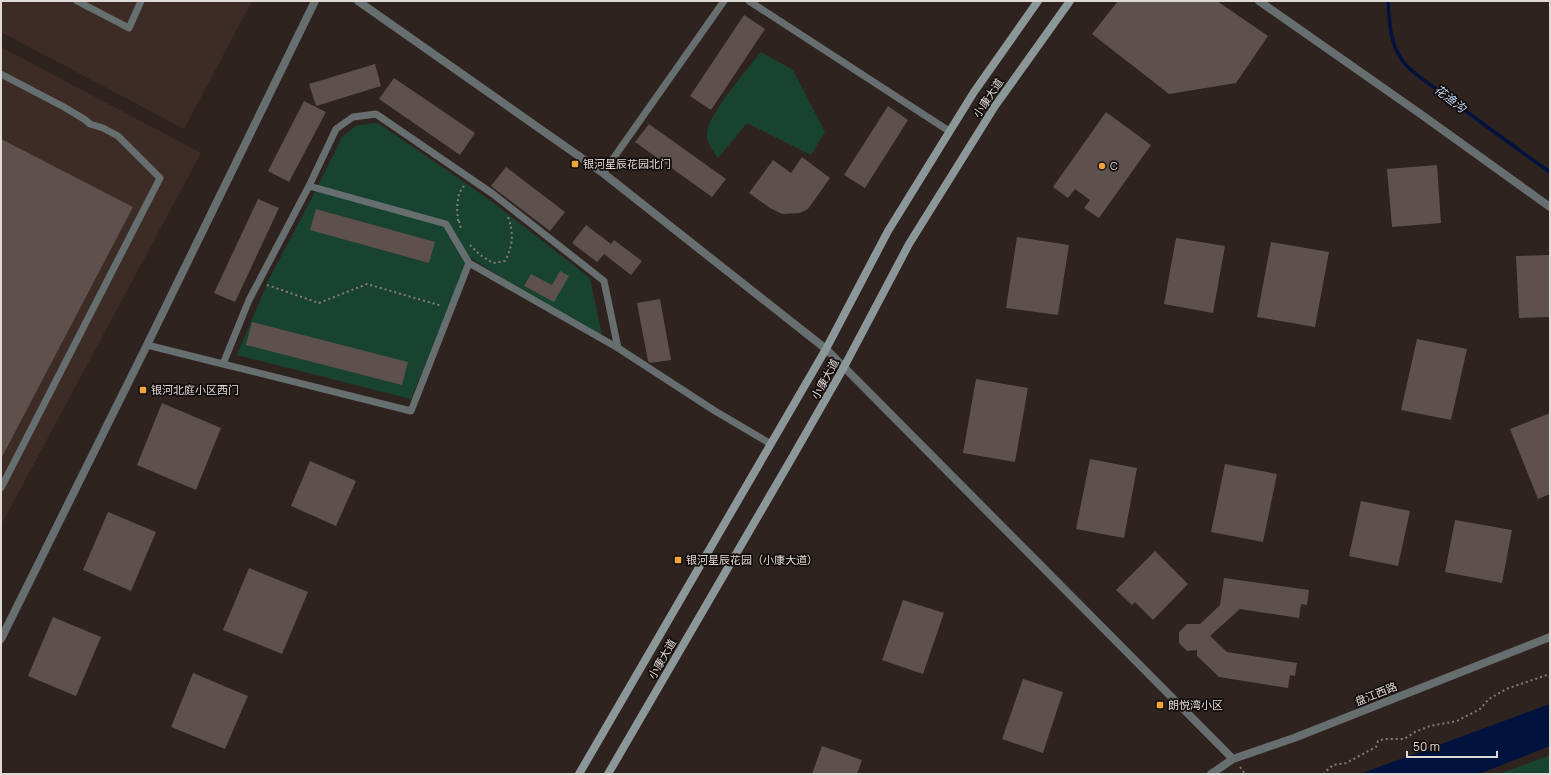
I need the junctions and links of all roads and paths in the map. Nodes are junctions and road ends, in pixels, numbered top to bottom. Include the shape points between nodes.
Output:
1 (77, 1) edge
2 (141, 1) edge
3 (315, 1) edge
4 (358, 1) edge
5 (724, 1) edge
6 (749, 1) edge
7 (1037, 1) edge
8 (1070, 1) edge
9 (1259, 1) edge
10 (1, 74) edge
11 (949, 131) junction
12 (602, 173) junction
13 (468, 177) junction
14 (309, 186) junction
15 (1550, 207) edge
16 (506, 213) dead end
17 (458, 221) junction
18 (449, 228) junction
19 (463, 234) dead end
20 (467, 242) dead end
21 (469, 263) junction
22 (258, 282) junction
23 (451, 309) junction
24 (147, 346) junction
25 (618, 348) junction
26 (826, 349) junction
27 (223, 364) junction
28 (844, 367) junction
29 (771, 444) junction
30 (1, 488) edge
31 (1550, 637) edge
32 (1, 639) edge
33 (1550, 674) edge
34 (1233, 758) junction
35 (579, 774) edge
36 (608, 774) edge
37 (1211, 774) edge
38 (1323, 774) edge

1 - 2 lane via 129,28
3 - 24 street
4 - 12 street
5 - 12 lane
6 - 11 lane
7 - 11 main road, 小康大道
8 - 28 main road, 小康大道 via 995,106 914,238
9 - 15 street
10 - 30 lane via 84,118 90,124 118,136 160,178
11 - 26 main road, 小康大道 via 888,231
12 - 26 street
13 - 14 lane via 376,114 353,117 336,129
13 - 17 path via 459,193
13 - 25 lane via 604,281
14 - 18 lane via 446,224
14 - 22 lane
16 - 20 path via 513,238 511,251 505,261 493,263
17 - 18 path
17 - 19 path
18 - 21 lane
21 - 23 lane
21 - 25 lane
22 - 23 path via 319,303 367,284
22 - 27 lane
23 - 27 lane via 411,411
24 - 27 lane
24 - 32 street
25 - 29 lane
26 - 28 street
26 - 29 main road, 小康大道
28 - 34 street
28 - 36 main road, 小康大道
29 - 35 main road, 小康大道
31 - 34 street, 盘江西路 via 1294,738
33 - 38 path via 1506,689 1480,709 1457,721 1430,726 1404,739 1378,741 1376,747 1346,763 1333,766
34 - 37 street, 盘江西路

